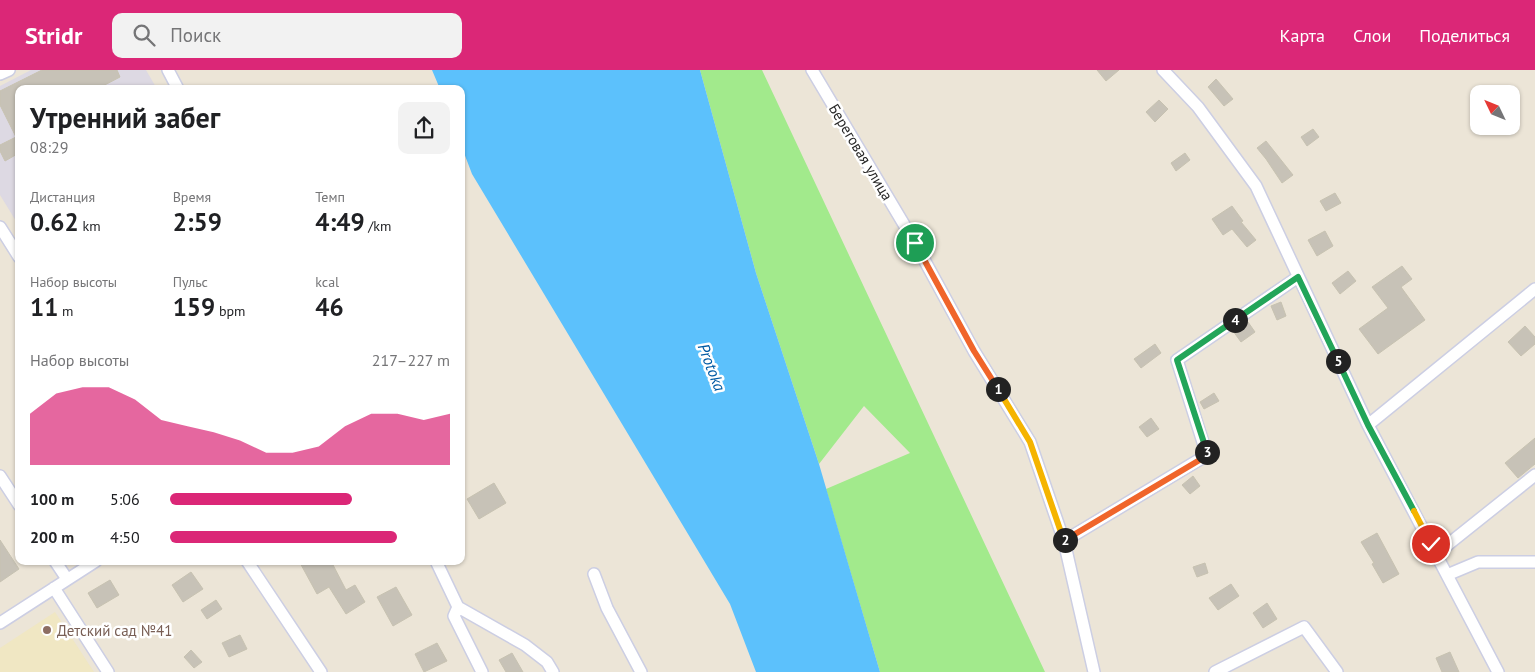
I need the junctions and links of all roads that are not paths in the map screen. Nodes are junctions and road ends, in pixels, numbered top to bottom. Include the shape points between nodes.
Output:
1 (9, 70) edge
2 (168, 70) edge
3 (812, 70) edge
4 (1163, 70) edge
5 (0, 74) edge
6 (176, 85) edge
7 (0, 227) edge
8 (15, 251) edge
9 (1298, 277) junction
10 (1535, 288) edge
11 (1368, 425) junction
12 (1535, 475) edge
13 (0, 476) edge
14 (15, 499) edge
15 (1064, 541) junction
16 (1431, 558) dead end
17 (1535, 562) edge
18 (58, 565) edge
19 (90, 565) edge
20 (250, 565) edge
21 (438, 565) edge
22 (594, 574) dead end
23 (1447, 575) junction
24 (67, 579) junction
25 (54, 588) junction
26 (458, 607) junction
27 (0, 623) edge
28 (108, 672) edge
29 (321, 672) edge
30 (482, 672) edge
31 (553, 672) edge
32 (641, 672) edge
33 (1094, 672) edge
34 (1215, 672) edge
35 (1337, 672) edge
36 (1498, 672) edge

1 - 5 street
2 - 6 street
3 - 15 street, Береговая улица via 1030,442
4 - 9 street via 1198,107 1256,186
7 - 8 street
9 - 11 street
9 - 15 street via 1177,360 1208,455
10 - 11 street
11 - 23 street
12 - 16 street
13 - 14 street
15 - 33 street, Береговая улица
17 - 23 street via 1478,562
18 - 24 street
19 - 24 street
20 - 29 street
21 - 26 street
22 - 32 street
23 - 36 street
24 - 25 street
25 - 27 street
25 - 28 street
26 - 30 street via 454,616
26 - 31 street via 524,645 547,662
34 - 35 street via 1304,627

